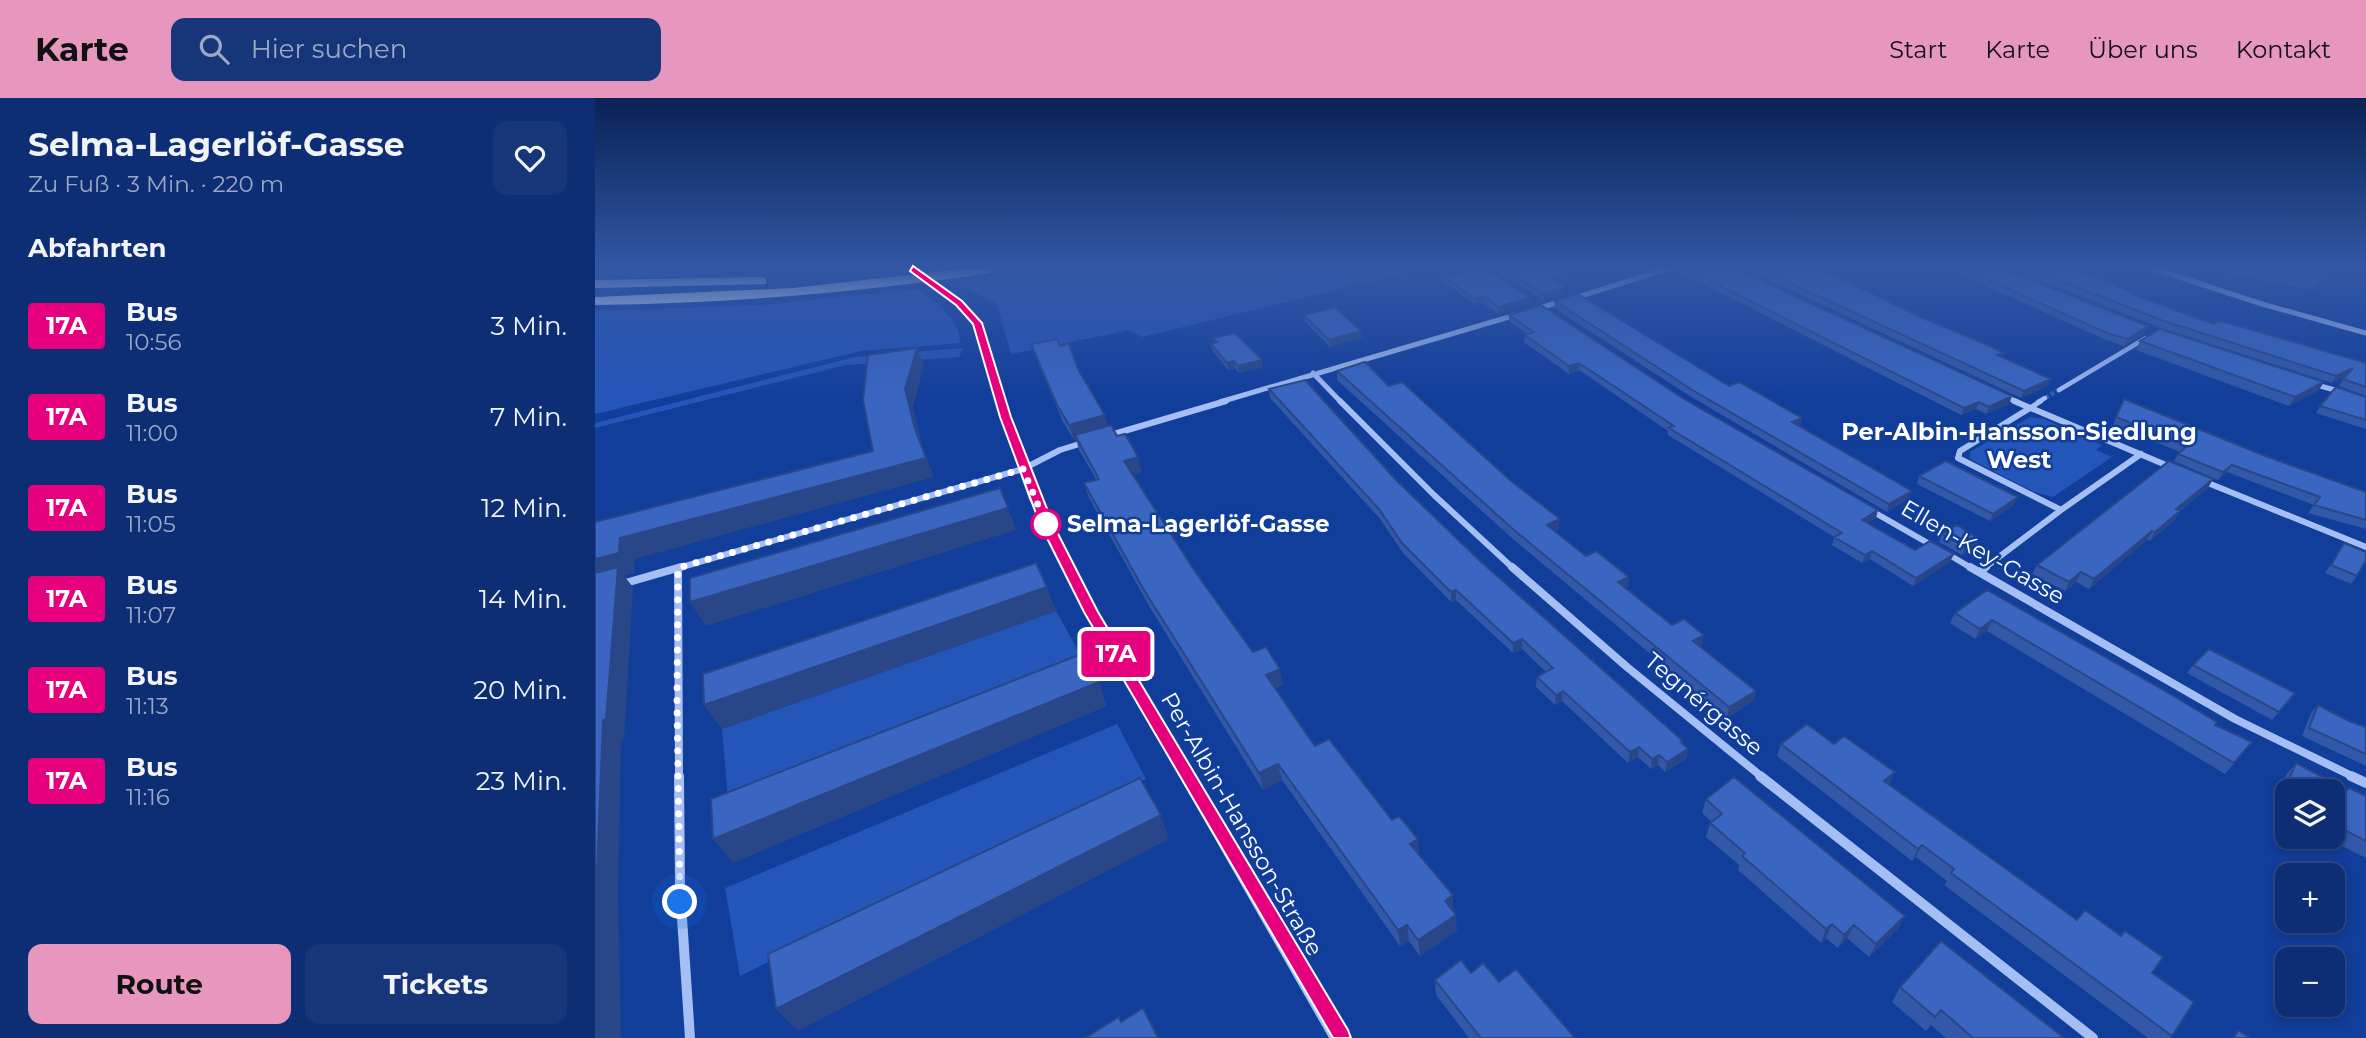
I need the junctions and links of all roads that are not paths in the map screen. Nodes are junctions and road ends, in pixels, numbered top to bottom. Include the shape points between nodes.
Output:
1 (968, 313) edge
2 (1523, 313) edge
3 (1547, 313) edge
4 (2294, 313) edge
5 (1550, 315) edge
6 (2156, 332) edge
7 (2366, 333) edge
8 (1314, 373) junction
9 (2303, 380) edge
10 (2059, 390) tunnel mouth
11 (1994, 391) edge
12 (2353, 396) edge
13 (2045, 398) tunnel mouth
14 (2031, 408) junction
15 (2141, 454) junction
16 (1023, 469) junction
17 (2177, 470) edge
18 (2201, 480) edge
19 (1864, 506) edge
20 (2061, 510) junction
21 (2366, 547) edge
22 (678, 568) junction
23 (1979, 572) junction
24 (607, 588) edge
25 (2366, 783) edge
26 (1337, 1037) edge
27 (690, 1038) edge
28 (2093, 1038) edge

1 - 16 street, Per-Albin-Hansson-Straße, bridge via 977,323
2 - 8 street
3 - 5 street
4 - 7 street
6 - 10 street
8 - 16 street via 1060,450
8 - 28 street, Tegnérgasse via 1377,442 1499,557 1728,751
9 - 12 street
11 - 14 street
13 - 14 street
14 - 15 street
14 - 20 street via 1957,456
15 - 17 street
15 - 20 street
16 - 22 street
16 - 26 street, Per-Albin-Hansson-Straße via 1091,612
18 - 21 street
19 - 23 street, Ellen-Key-Gasse
20 - 23 street
22 - 24 street
22 - 27 street via 680,888
23 - 25 street, Ellen-Key-Gasse via 2235,719

